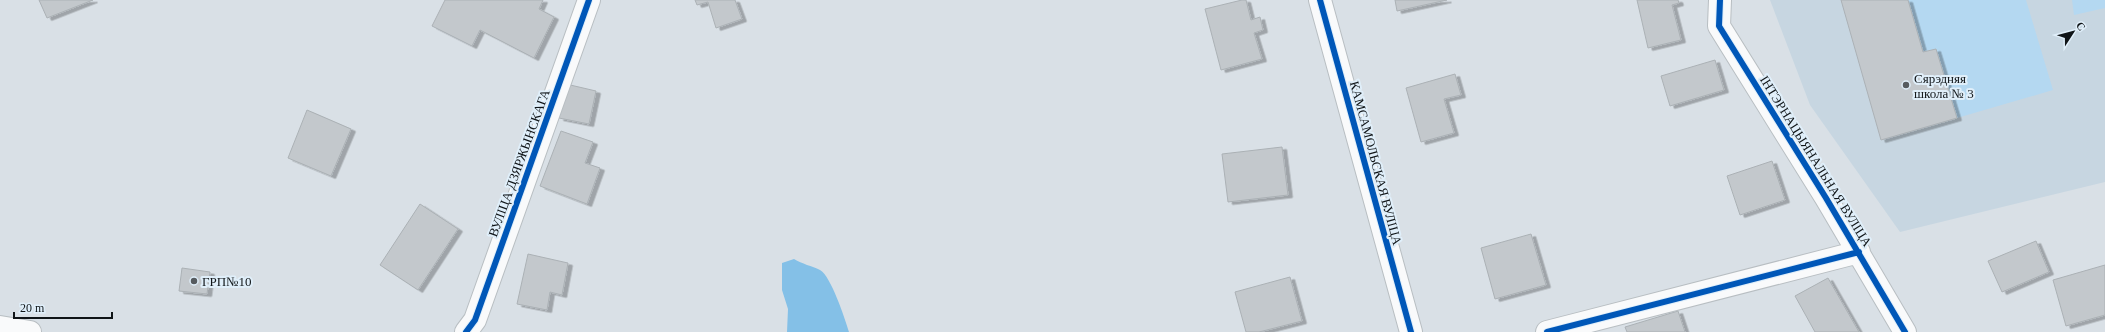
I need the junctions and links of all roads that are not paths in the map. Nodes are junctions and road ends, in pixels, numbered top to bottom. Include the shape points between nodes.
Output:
1 (588, 0) edge
2 (1320, 0) edge
3 (1720, 0) edge
4 (1859, 252) junction
5 (0, 327) edge
6 (30, 332) edge
7 (466, 332) edge
8 (1411, 332) edge
9 (1547, 332) edge
10 (1905, 332) edge

1 - 7 street, ВУЛІЦА ДЗЯРЖЫНСКАГА via 475,320
2 - 8 street, КАМСАМОЛЬСКАЯ ВУЛІЦА
3 - 4 street, ІНТЭРНАЦЫЯНАЛЬНАЯ ВУЛІЦА via 1719,26
4 - 9 street
4 - 10 street, ІНТЭРНАЦЫЯНАЛЬНАЯ ВУЛІЦА
5 - 6 street

